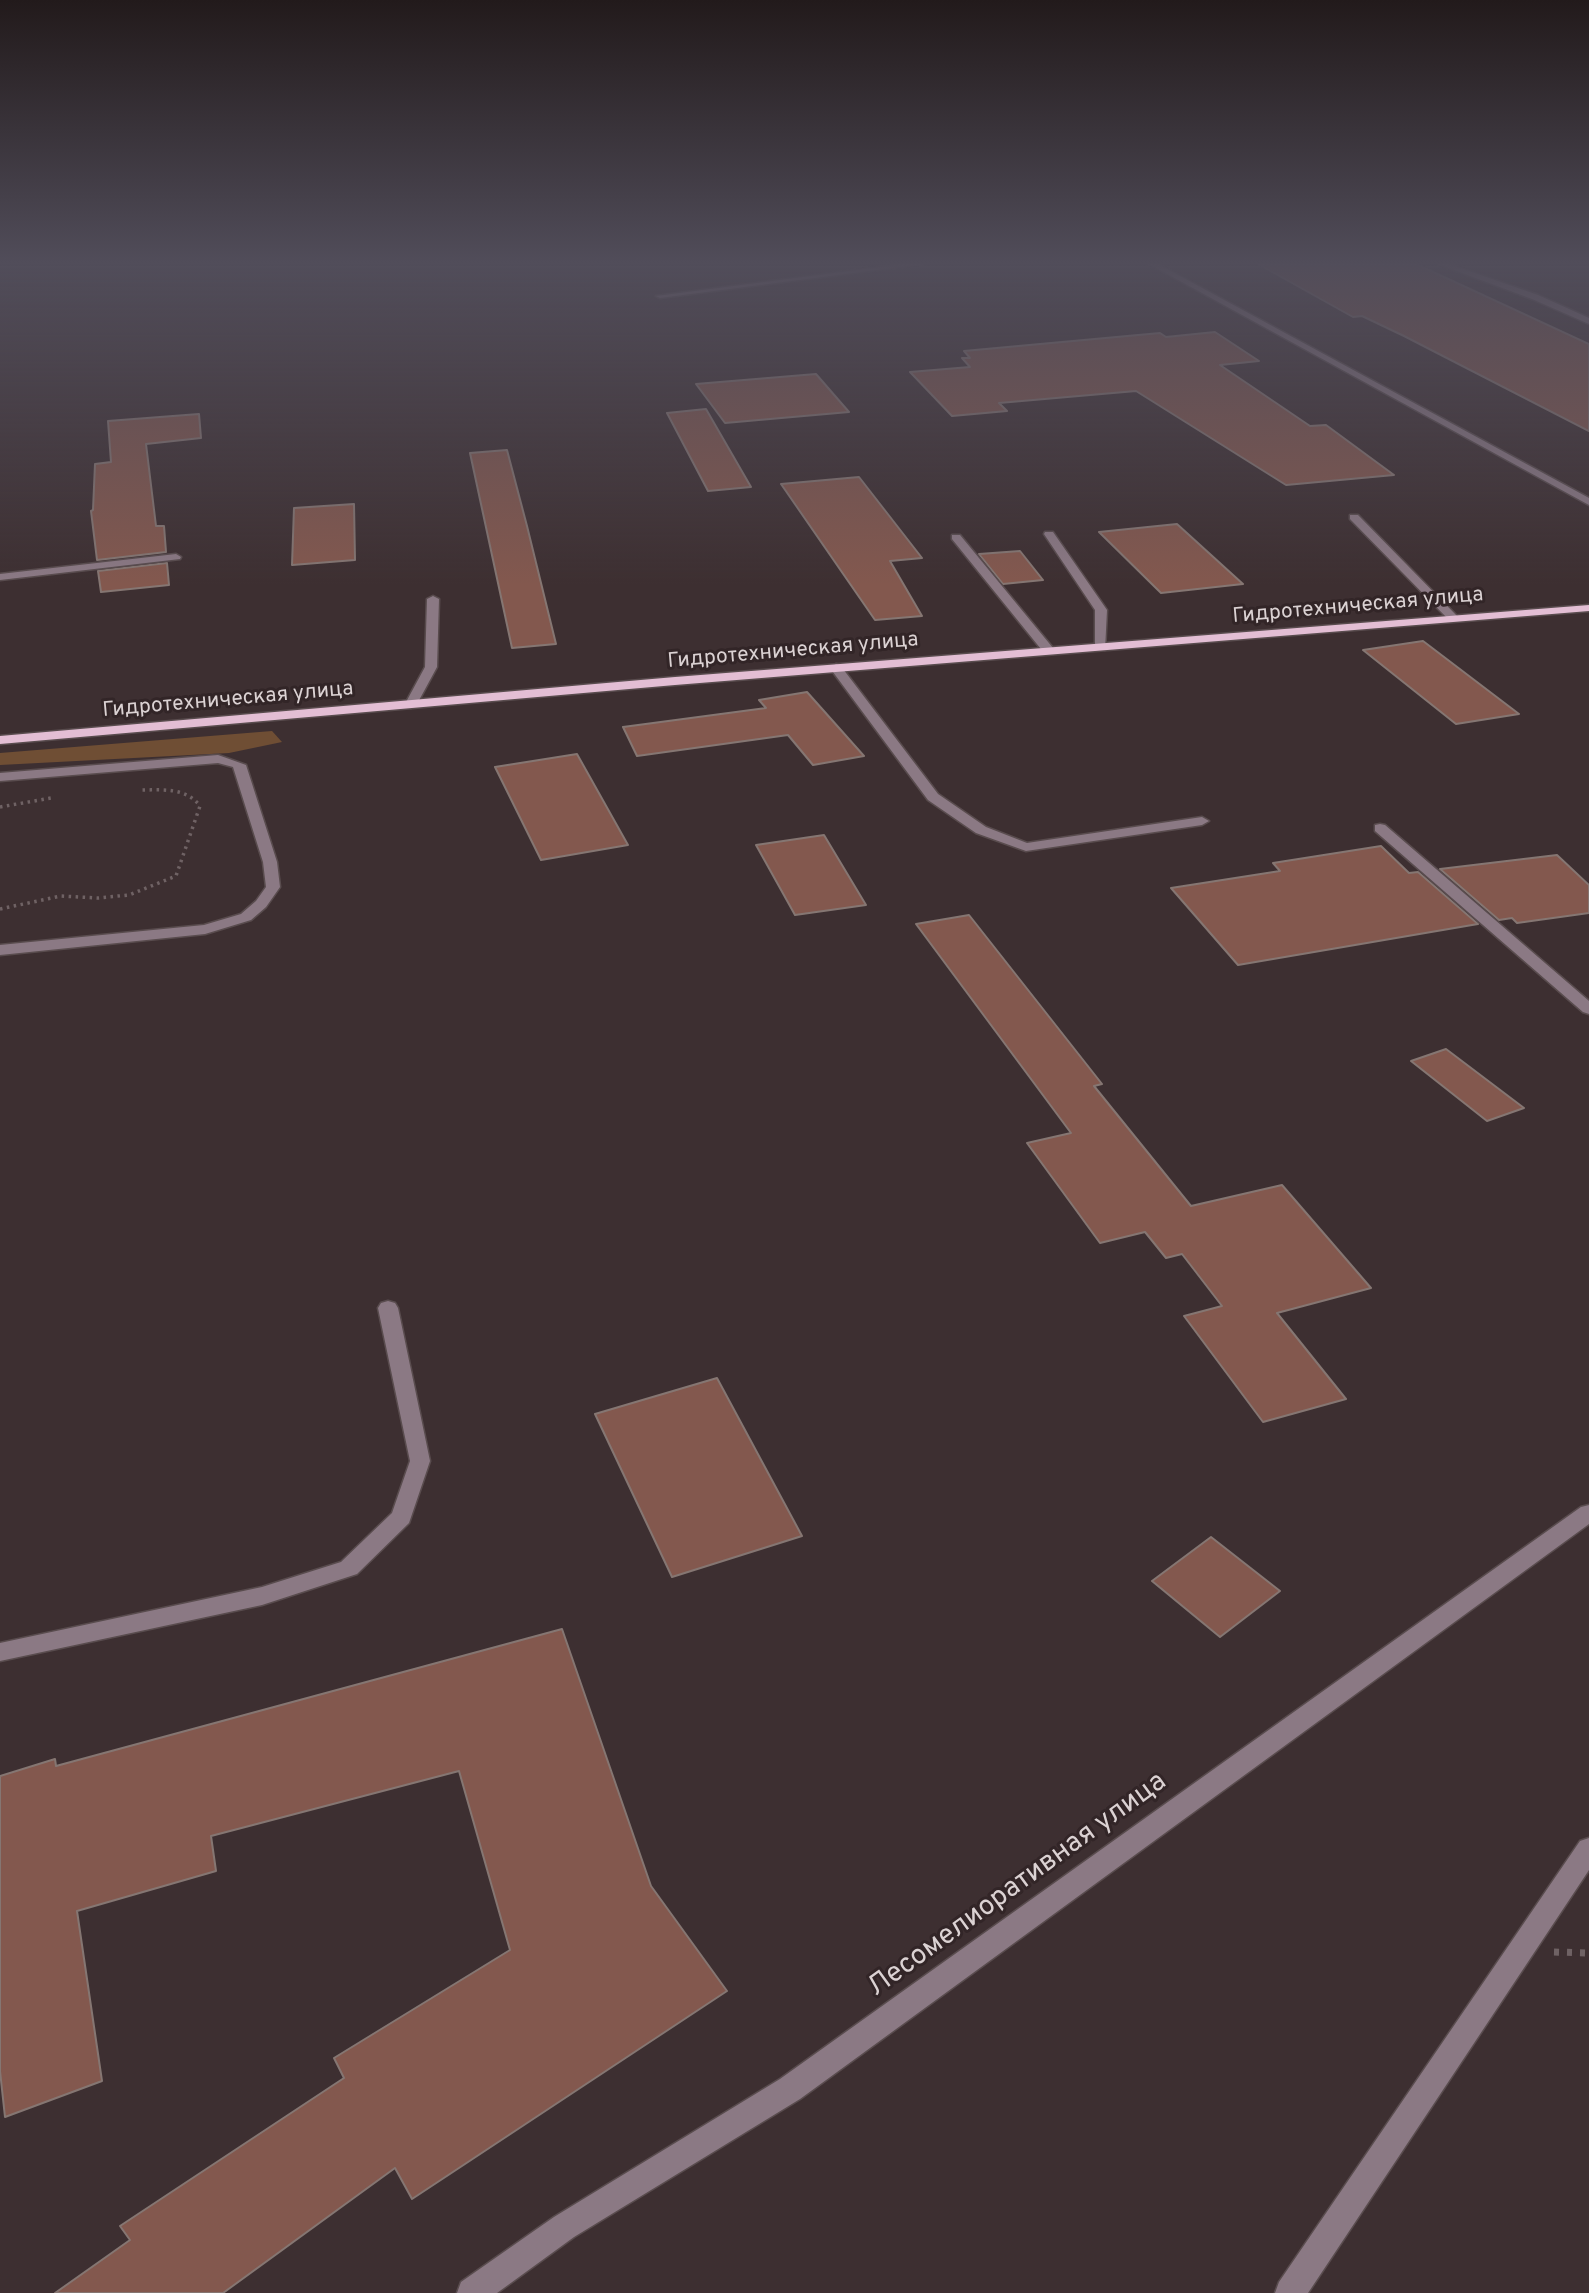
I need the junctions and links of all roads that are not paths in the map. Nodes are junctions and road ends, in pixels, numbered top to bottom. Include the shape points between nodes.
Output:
1 (1349, 371) edge
2 (1589, 502) edge
3 (1354, 517) dead end
4 (1049, 534) dead end
5 (956, 537) dead end
6 (176, 557) dead end
7 (0, 577) edge
8 (433, 599) dead end
9 (1589, 608) edge
10 (1454, 619) junction
11 (1101, 647) junction
12 (1049, 651) junction
13 (836, 668) junction
14 (411, 704) junction
15 (0, 740) edge
16 (0, 777) edge
17 (1202, 821) dead end
18 (1380, 828) dead end
19 (0, 950) edge
20 (1589, 1009) edge
21 (387, 1308) dead end
22 (1589, 1513) edge
23 (0, 1652) edge
24 (1589, 1849) edge
25 (472, 2293) edge
26 (1290, 2293) edge

1 - 2 street
3 - 10 street
4 - 11 street via 1101,610
5 - 12 street
6 - 7 street
8 - 14 street via 431,667
9 - 10 main road, Гидротехническая улица
10 - 11 main road, Гидротехническая улица
11 - 12 main road, Гидротехническая улица
12 - 13 main road, Гидротехническая улица
13 - 14 main road, Гидротехническая улица
13 - 17 street via 933,797 981,830 1026,847
14 - 15 main road, Гидротехническая улица
16 - 19 street via 218,759 239,765 270,862 273,887 246,917 205,929
18 - 20 street
21 - 23 street via 420,1461 401,1517 349,1568 262,1596
22 - 25 street, Лесомелиоративная улица via 790,2089 564,2227
24 - 26 street

